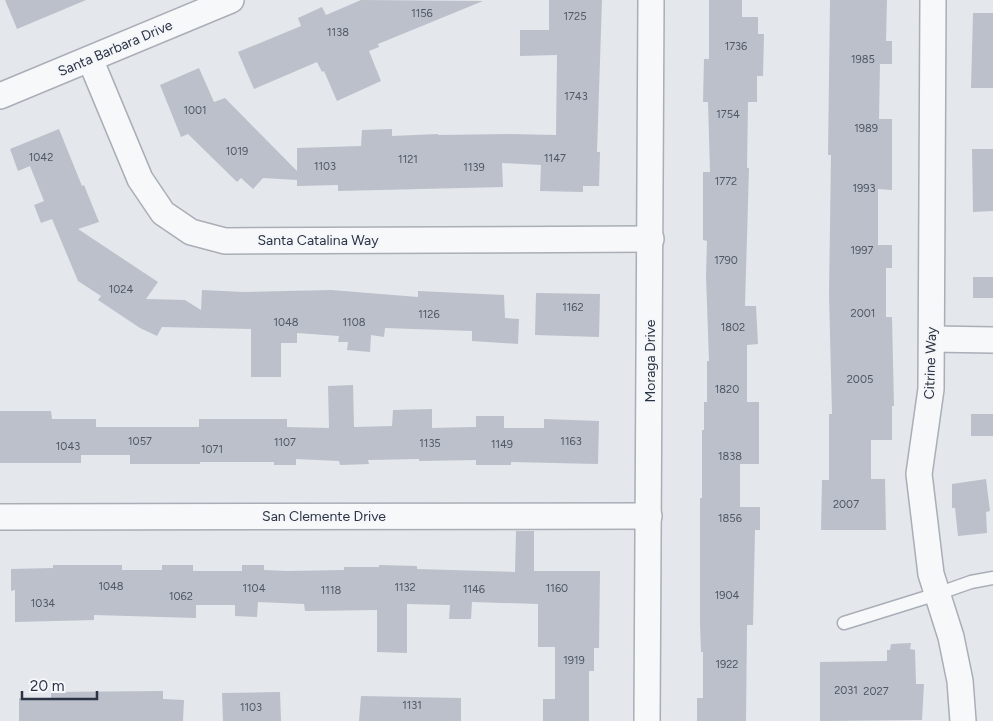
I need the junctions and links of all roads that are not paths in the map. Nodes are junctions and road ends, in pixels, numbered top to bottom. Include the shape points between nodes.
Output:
1 (231, 0) edge
2 (651, 0) edge
3 (933, 0) edge
4 (90, 59) junction
5 (0, 96) edge
6 (651, 239) junction
7 (932, 339) junction
8 (993, 340) edge
9 (649, 516) junction
10 (0, 517) edge
11 (993, 578) edge
12 (937, 594) junction
13 (844, 623) dead end
14 (647, 721) edge
15 (963, 721) edge

1 - 4 street, Santa Barbara Drive
2 - 6 street, Moraga Drive
3 - 7 street, Citrine Way
4 - 5 street, Santa Barbara Drive
4 - 6 street, Santa Catalina Way via 140,179 163,213 191,232 225,241
6 - 9 street, Moraga Drive
7 - 8 street
7 - 12 street, Citrine Way via 931,389 919,474 931,574
9 - 10 street, San Clemente Drive
9 - 14 street, Moraga Drive
11 - 12 lane
12 - 13 lane
12 - 15 street, Citrine Way via 951,637 960,681

